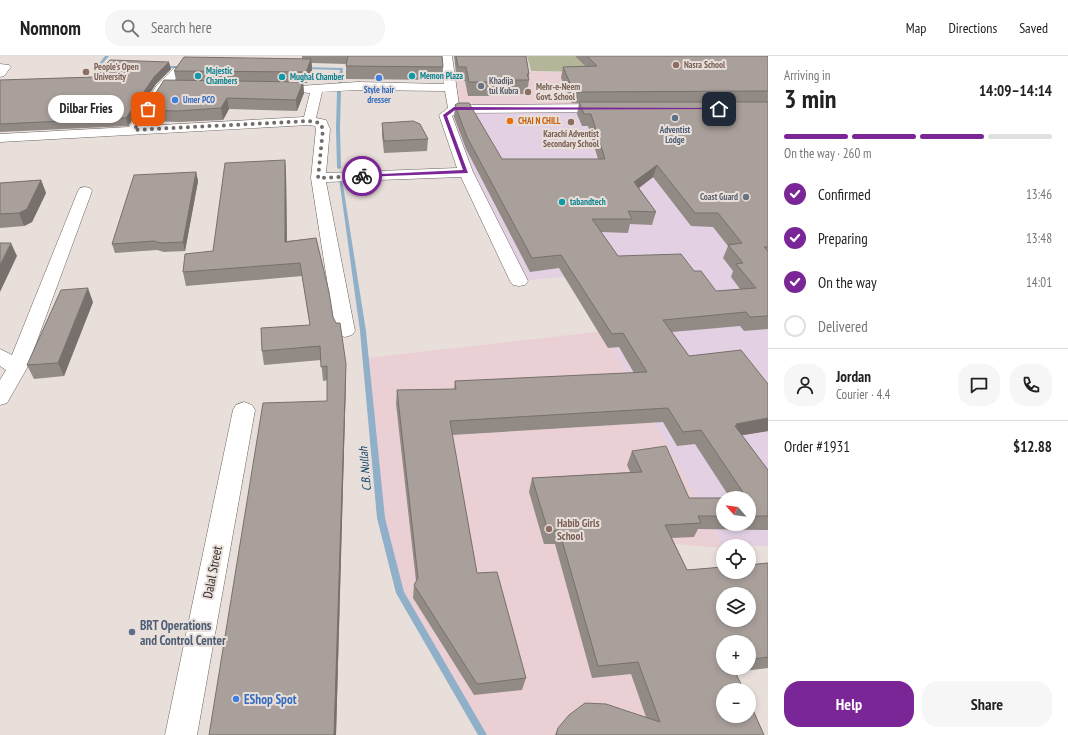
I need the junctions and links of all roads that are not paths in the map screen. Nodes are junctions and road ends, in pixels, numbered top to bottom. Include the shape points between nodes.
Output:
1 (448, 56) edge
2 (0, 67) edge
3 (178, 70) edge
4 (0, 74) edge
5 (163, 86) junction
6 (178, 86) edge
7 (450, 88) junction
8 (294, 89) edge
9 (317, 90) junction
10 (619, 108) edge
11 (454, 109) junction
12 (309, 121) junction
13 (134, 130) junction
14 (0, 138) edge
15 (466, 172) junction
16 (318, 178) junction
17 (85, 191) dead end
18 (519, 281) dead end
19 (345, 331) dead end
20 (0, 356) edge
21 (17, 368) junction
22 (0, 398) edge
23 (244, 410) dead end
24 (181, 735) edge

1 - 7 street
2 - 4 street via 5,67
3 - 5 street
5 - 6 street
5 - 13 street
7 - 9 street via 358,86
7 - 11 street
8 - 9 street
9 - 12 street
10 - 11 street
11 - 15 street via 445,115
12 - 13 street
12 - 16 street via 320,123 323,129
13 - 14 street
15 - 16 street
15 - 18 street
16 - 19 street
17 - 21 street
20 - 21 street
21 - 22 street
23 - 24 street, Dalal Street

